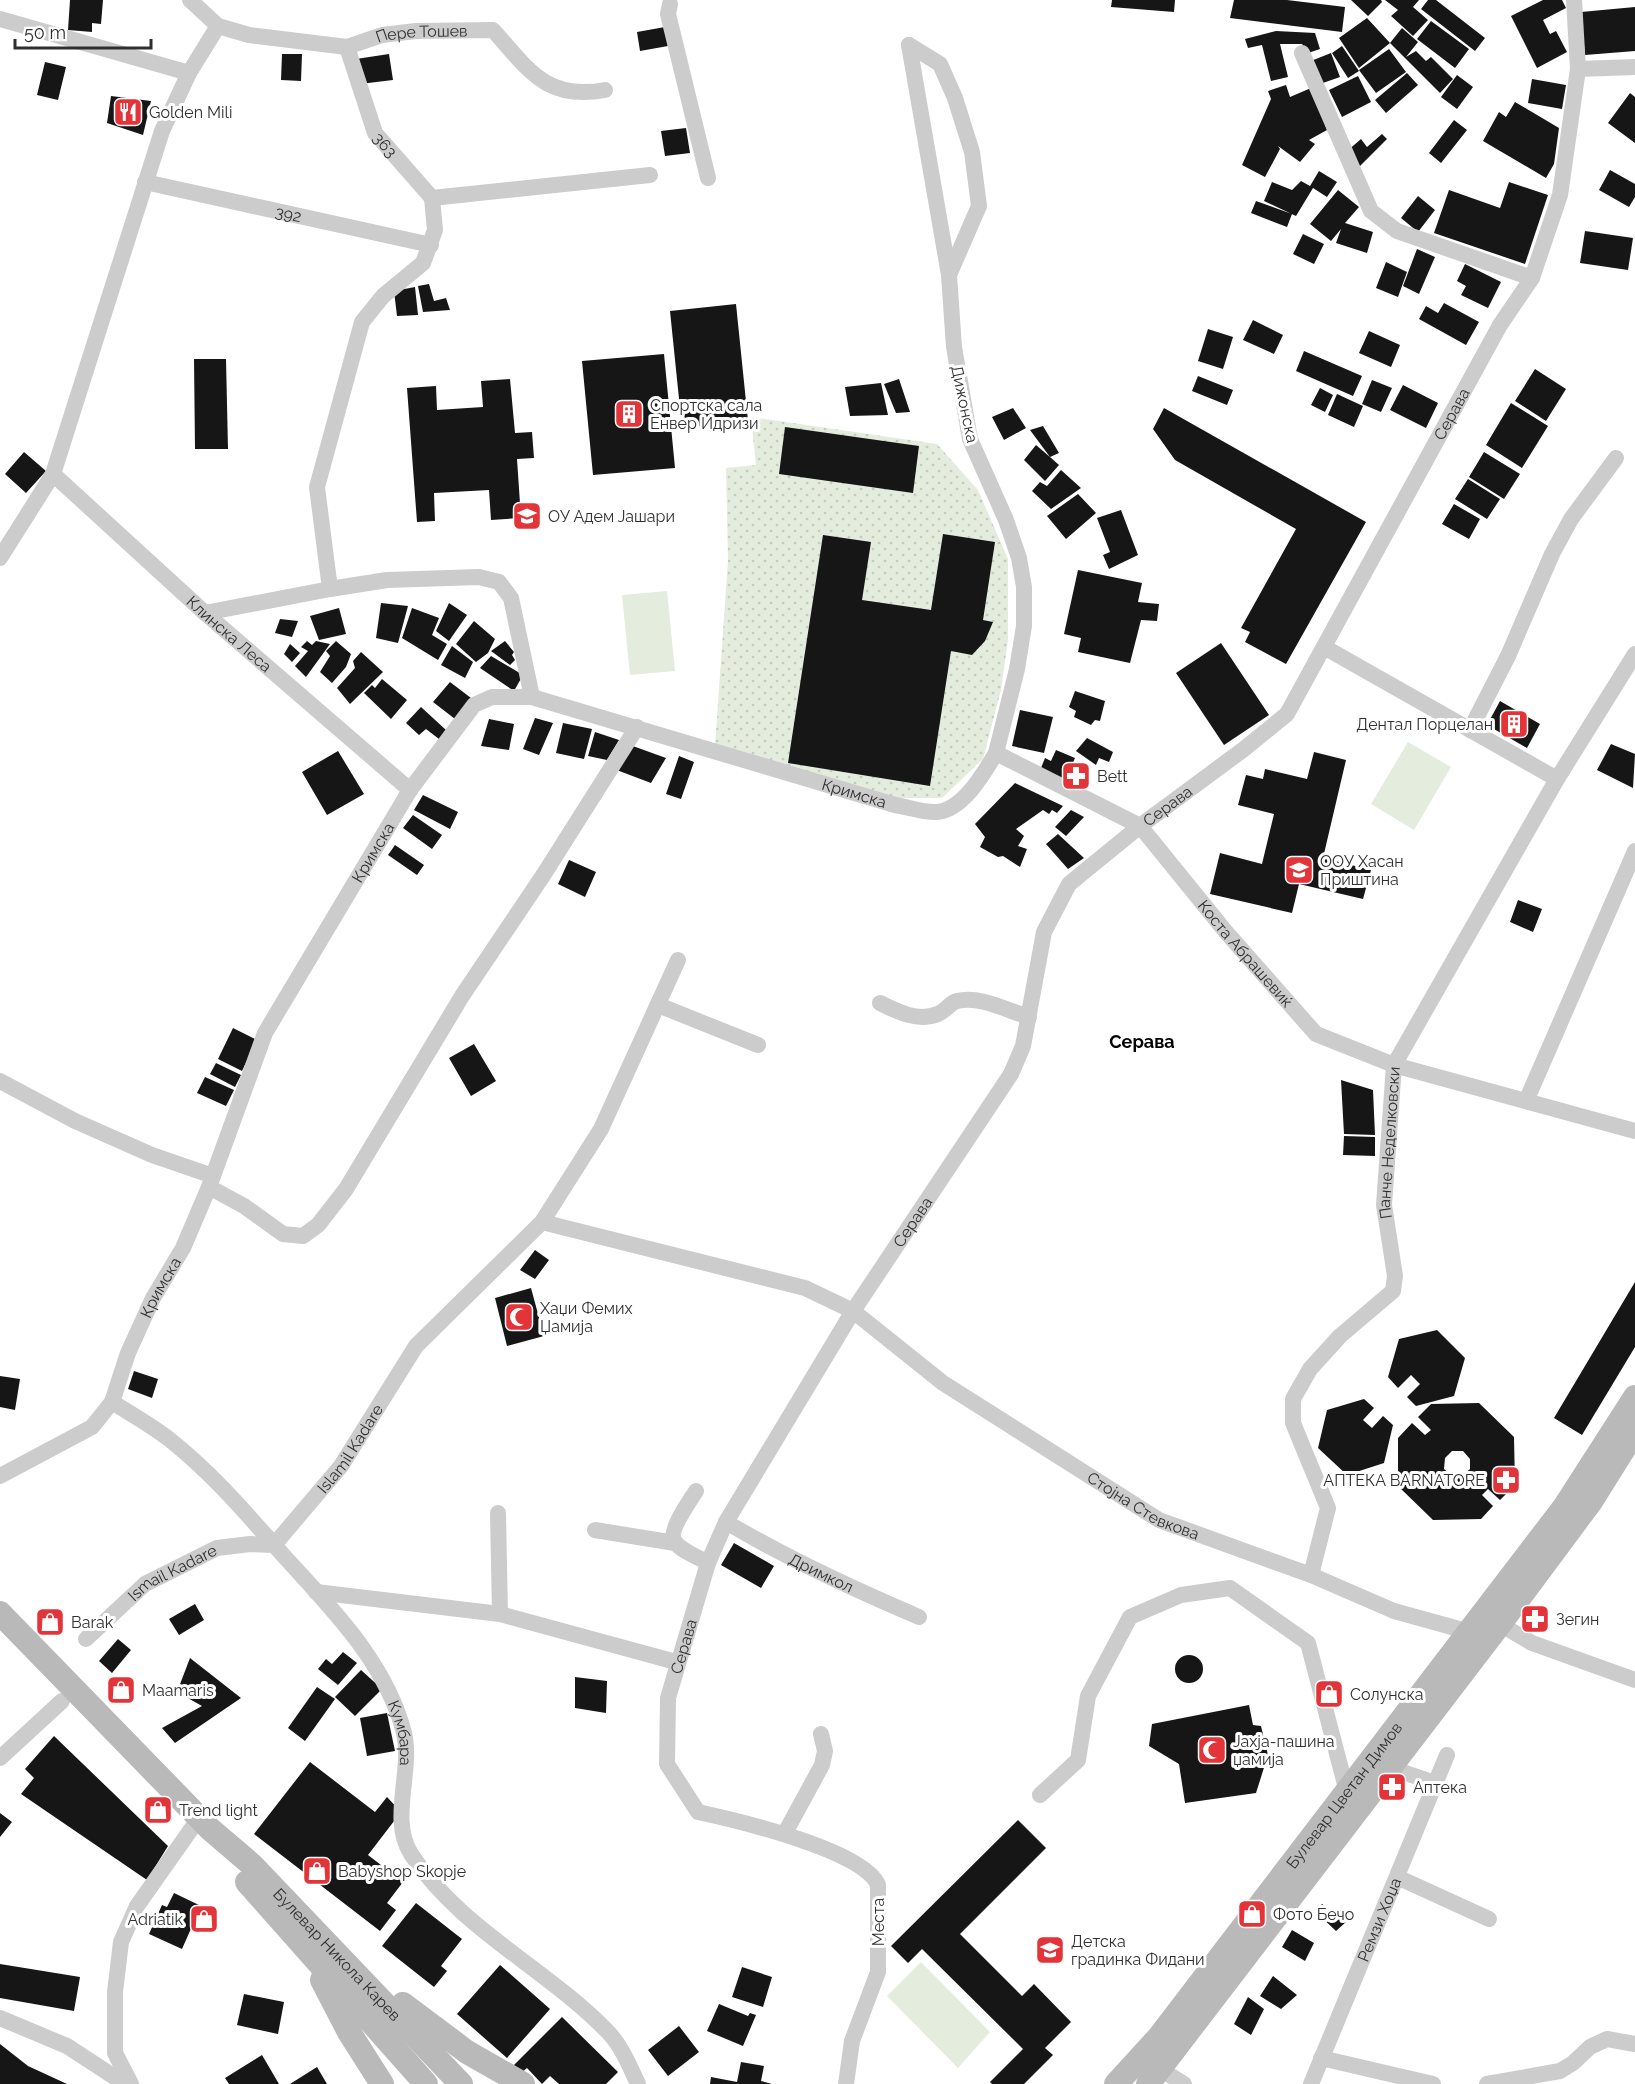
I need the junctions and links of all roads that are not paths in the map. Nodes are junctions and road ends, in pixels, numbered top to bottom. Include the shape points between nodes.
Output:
1 (190, 0) edge
2 (1574, 0) edge
3 (670, 4) dead end
4 (0, 18) edge
5 (218, 26) junction
6 (347, 47) junction
7 (1302, 53) dead end
8 (1635, 67) edge
9 (1578, 69) junction
10 (189, 73) junction
11 (605, 90) dead end
12 (650, 175) dead end
13 (708, 178) dead end
14 (145, 182) junction
15 (432, 198) junction
16 (431, 245) junction
17 (949, 275) junction
18 (1532, 278) junction
19 (1616, 458) dead end
20 (53, 474) junction
21 (0, 558) edge
22 (330, 589) junction
23 (205, 613) junction
24 (1324, 647) junction
25 (1635, 654) edge
26 (532, 697) junction
27 (637, 727) junction
28 (1470, 730) junction
29 (996, 753) junction
30 (1557, 779) junction
31 (410, 790) junction
32 (1140, 826) junction
33 (1635, 851) edge
34 (678, 960) dead end
35 (880, 1003) dead end
36 (658, 1005) junction
37 (1029, 1017) junction
38 (758, 1045) dead end
39 (1394, 1065) junction
40 (0, 1081) edge
41 (1527, 1099) junction
42 (1635, 1131) edge
43 (211, 1182) junction
44 (542, 1222) junction
45 (853, 1311) junction
46 (1635, 1398) edge
47 (112, 1402) junction
48 (1635, 1431) edge
49 (0, 1476) edge
50 (696, 1491) dead end
51 (498, 1513) dead end
52 (726, 1522) junction
53 (595, 1530) dead end
54 (675, 1543) junction
55 (274, 1545) junction
56 (708, 1563) junction
57 (1311, 1575) junction
58 (316, 1592) junction
59 (0, 1613) edge
60 (500, 1614) junction
61 (919, 1617) dead end
62 (1500, 1624) junction
63 (1470, 1632) junction
64 (86, 1639) dead end
65 (676, 1662) junction
66 (1635, 1680) edge
67 (62, 1701) dead end
68 (821, 1734) dead end
69 (1447, 1755) dead end
70 (0, 1758) edge
71 (1391, 1768) junction
72 (1435, 1783) junction
73 (1347, 1792) junction
74 (1040, 1796) dead end
75 (205, 1823) junction
76 (764, 1827) joint
77 (785, 1833) junction
78 (1397, 1876) junction
79 (1489, 1919) dead end
80 (314, 1944) junction
81 (0, 2018) edge
82 (1635, 2044) edge
83 (1322, 2058) junction
84 (1139, 2073) edge
85 (125, 2084) edge
86 (131, 2084) edge
87 (382, 2084) edge
88 (426, 2084) edge
89 (461, 2084) edge
90 (523, 2084) edge
91 (638, 2084) edge
92 (846, 2084) edge
93 (1184, 2084) edge
94 (1311, 2084) edge
95 (1433, 2084) edge
96 (1486, 2084) edge

1 - 5 street
2 - 9 street, Серава
3 - 13 street via 668,14
4 - 10 street
5 - 6 street, Пере Тошев via 249,35
5 - 10 street
6 - 11 street, Пере Тошев via 382,35 493,30 541,81 582,94
6 - 15 street, 363 via 375,133
7 - 18 street via 1371,211 1397,231
8 - 9 street
9 - 18 street, Серава via 1560,195
10 - 14 street via 162,131
12 - 15 street
14 - 16 street, 392
14 - 20 street
15 - 16 street via 435,221
16 - 22 street via 423,262 371,309 356,341 317,487
17 - 17 street, Дижонска via 909,45 940,64 972,152 979,206
17 - 29 street, Дижонска via 954,347 970,439 1006,520 1024,587 1024,626 1017,669
18 - 24 street, Серава via 1500,325
19 - 28 street via 1571,519 1551,555 1508,656
20 - 21 street
20 - 23 street, Клинска Леса
22 - 23 street
22 - 26 street via 399,580 479,577 499,582 511,598
23 - 31 street, Клинска Леса
24 - 28 street
24 - 32 street, Серава via 1287,714
25 - 30 street, Панче Неделковски
26 - 27 street, Кримска
26 - 31 street, Кримска via 492,697 474,705
27 - 29 street, Кримска via 895,805 938,812 954,806 967,794
27 - 43 street via 462,996 346,1189 318,1225 303,1236 283,1234
28 - 30 street
29 - 32 street, Коста Абрашевиќ
30 - 39 street, Панче Неделковски
31 - 43 street, Кримска via 265,1033
32 - 37 street, Серава via 1069,884 1044,932
32 - 39 street, Коста Абрашевиќ via 1316,1034
33 - 41 street
34 - 36 street, Islamil Kadare
35 - 37 street via 919,1017 938,1014 956,1001 979,1001
36 - 38 street
36 - 44 street, Islamil Kadare via 601,1129
37 - 45 street, Серава via 1023,1046 1011,1074
39 - 41 street, Коста Абрашевиќ
39 - 57 street, Панче Неделковски via 1384,1205 1395,1276 1393,1291 1340,1336 1310,1369 1293,1399 1293,1423 1328,1508
40 - 43 street
41 - 42 street, Коста Абрашевиќ
43 - 47 street, Кримска via 183,1248 153,1298 128,1353
44 - 45 street, Стојна Стевкова via 805,1288
44 - 55 street, Islamil Kadare via 416,1346 341,1466
45 - 52 street, Серава
45 - 57 street, Стојна Стевкова via 943,1383 1159,1520
46 - 63 street, Булевар Цветан Димов via 1565,1506
47 - 49 street, Кримска via 92,1427
47 - 55 street, Кумбара via 168,1438 222,1486
48 - 62 street, Булевар Цветан Димов via 1592,1500
50 - 54 street via 674,1528
51 - 60 street
52 - 56 street, Серава
52 - 61 street, Дримкол via 859,1592
53 - 54 street
54 - 56 street
55 - 58 street, Кумбара
55 - 64 street, Ismail Kadare via 217,1548 145,1584
56 - 65 street, Серава
57 - 63 street, Стојна Стевкова via 1394,1611
58 - 60 street
58 - 91 street, Кумбара via 359,1641 385,1685 404,1734 402,1819 410,1852 466,1915 609,2034
59 - 75 street, Булевар Никола Карев
60 - 65 street
62 - 66 street via 1532,1642
62 - 71 street, Булевар Цветан Димов
63 - 73 street, Булевар Цветан Димов
65 - 76 street, Серава via 668,1698 667,1764 698,1812
67 - 70 street
68 - 77 street via 825,1751 822,1766
69 - 72 street, Ремзи Хоџа
71 - 72 street
71 - 84 street, Булевар Цветан Димов
72 - 78 street, Ремзи Хоџа
73 - 74 street via 1308,1643 1230,1588 1181,1595 1130,1617 1088,1696 1078,1760
73 - 84 street, Булевар Цветан Димов
75 - 80 street, Булевар Никола Карев via 240,1874
75 - 86 street via 137,1906 122,1942 115,1992 115,2053
76 - 77 street, Места
77 - 92 street, Места via 861,1867 874,1876 878,1885 878,1972 852,2041
78 - 79 street
78 - 83 street, Ремзи Хоџа
80 - 87 street via 349,2032
80 - 88 street, Булевар Никола Карев
80 - 89 street, Булевар Никола Карев
80 - 90 street via 467,2052
81 - 85 street via 67,2046
82 - 96 street via 1607,2039 1560,2071
83 - 94 street, Ремзи Хоџа
83 - 95 street
84 - 93 street

